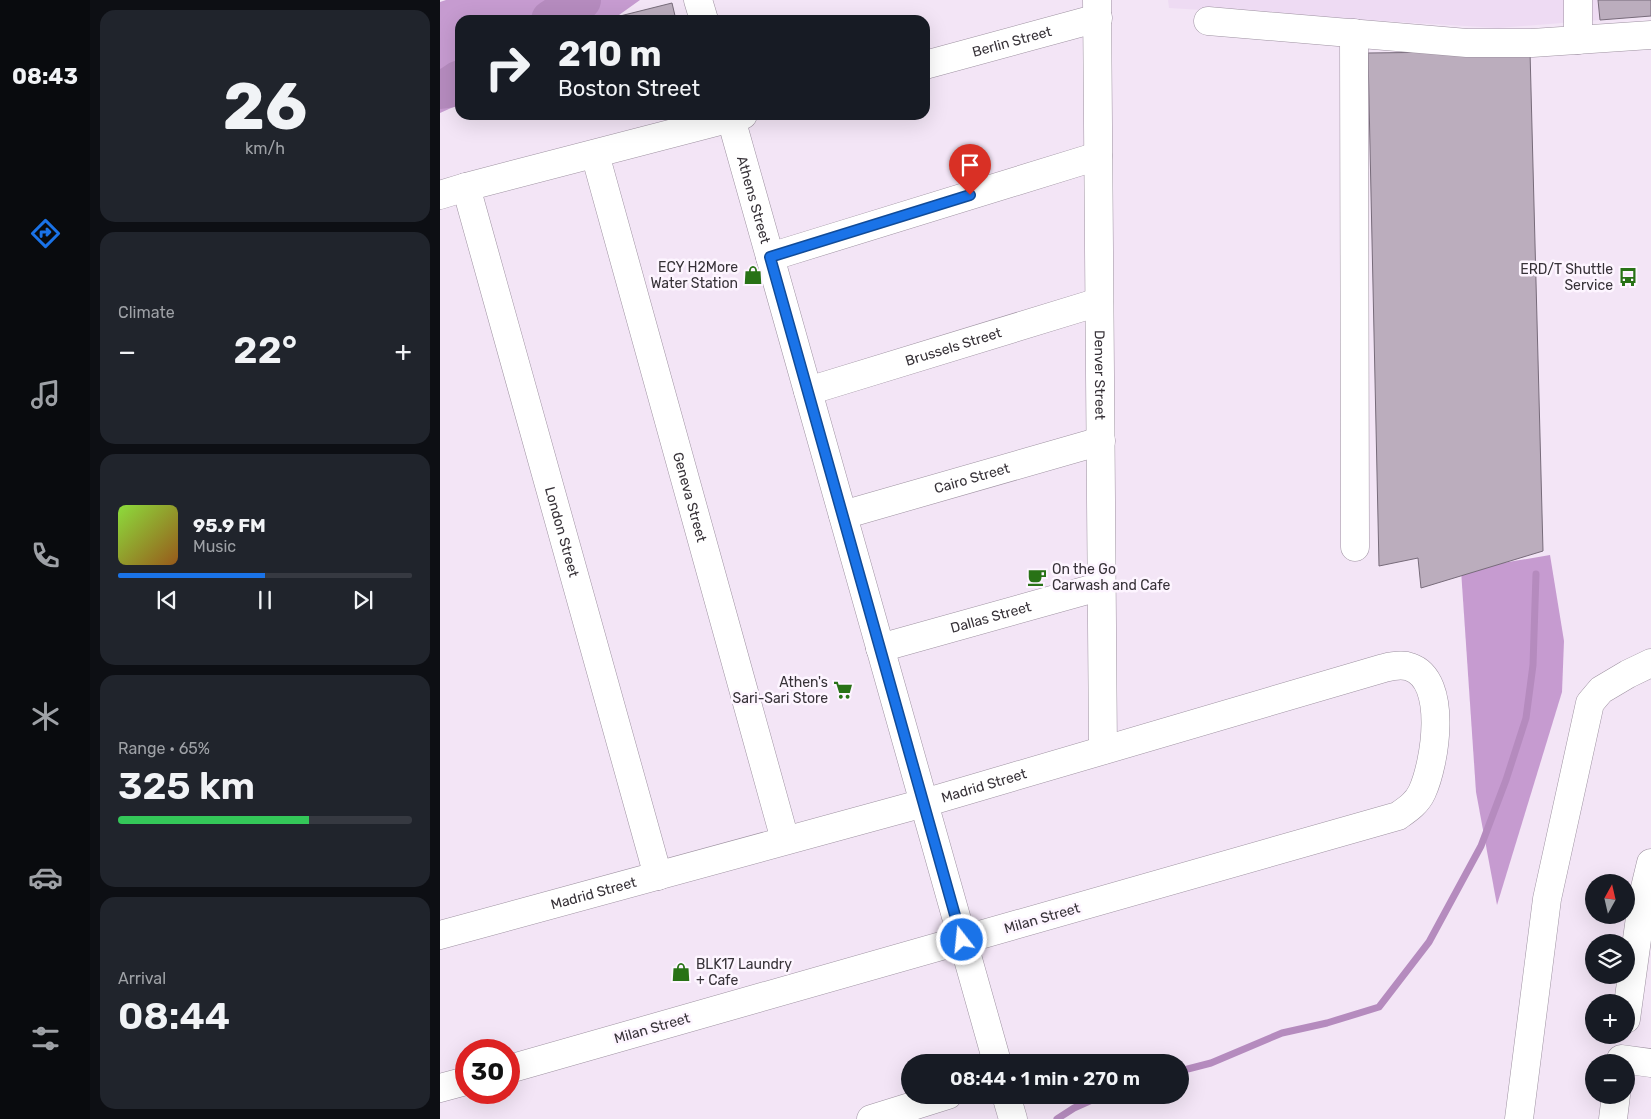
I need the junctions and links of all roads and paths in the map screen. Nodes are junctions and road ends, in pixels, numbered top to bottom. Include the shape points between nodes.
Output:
1 (698, 0) edge
2 (1578, 0) edge
3 (1098, 9) edge
4 (702, 15) edge
5 (1208, 21) dead end
6 (1354, 33) junction
7 (1651, 34) edge
8 (1578, 40) junction
9 (930, 63) edge
10 (720, 120) edge
11 (736, 120) edge
12 (595, 154) junction
13 (1098, 156) junction
14 (466, 187) junction
15 (440, 195) edge
16 (770, 257) junction
17 (1099, 302) junction
18 (808, 390) junction
19 (1101, 441) junction
20 (843, 515) junction
21 (1356, 547) dead end
22 (1102, 586) junction
23 (880, 648) junction
24 (1651, 664) edge
25 (1103, 750) junction
26 (1422, 793) joint
27 (924, 804) junction
28 (785, 840) junction
29 (1650, 870) edge
30 (658, 876) junction
31 (440, 935) edge
32 (962, 940) junction
33 (1642, 967) edge
34 (1634, 994) edge
35 (1622, 1052) edge
36 (995, 1054) edge
37 (1651, 1064) edge
38 (520, 1066) edge
39 (455, 1084) edge
40 (440, 1088) edge
41 (919, 1104) edge
42 (1615, 1104) edge
43 (871, 1119) edge
44 (1519, 1119) edge
45 (1613, 1119) edge

1 - 4 street
2 - 8 street
3 - 9 street, Berlin Street
3 - 13 street, Denver Street
5 - 6 street
6 - 8 street via 1467,43 1532,44
6 - 21 street
7 - 8 street
10 - 12 street
11 - 16 street, Athens Street
12 - 14 street
12 - 28 street, Geneva Street
13 - 16 street
13 - 17 street, Denver Street
14 - 15 street
14 - 30 street, London Street
16 - 18 street, Athens Street
17 - 18 street, Brussels Street
17 - 19 street, Denver Street
18 - 20 street, Athens Street
19 - 20 street, Cairo Street
19 - 22 street, Denver Street
20 - 23 street, Athens Street
22 - 23 street, Dallas Street
22 - 25 street, Denver Street
23 - 27 street, Athens Street
24 - 44 street via 1601,690 1590,703 1547,899
25 - 26 street, Madrid Street via 1384,668 1396,665 1411,667 1424,676 1428,684 1435,718 1435,743
25 - 27 street, Madrid Street
26 - 32 street, Milan Street via 1398,816
27 - 28 street, Madrid Street
27 - 32 street, Athens Street
28 - 30 street, Madrid Street
29 - 33 street via 1643,896
30 - 31 street, Madrid Street
32 - 36 street, Athens Street
32 - 38 street, Milan Street
33 - 34 street
35 - 37 street
39 - 40 street
41 - 43 street
42 - 45 street

